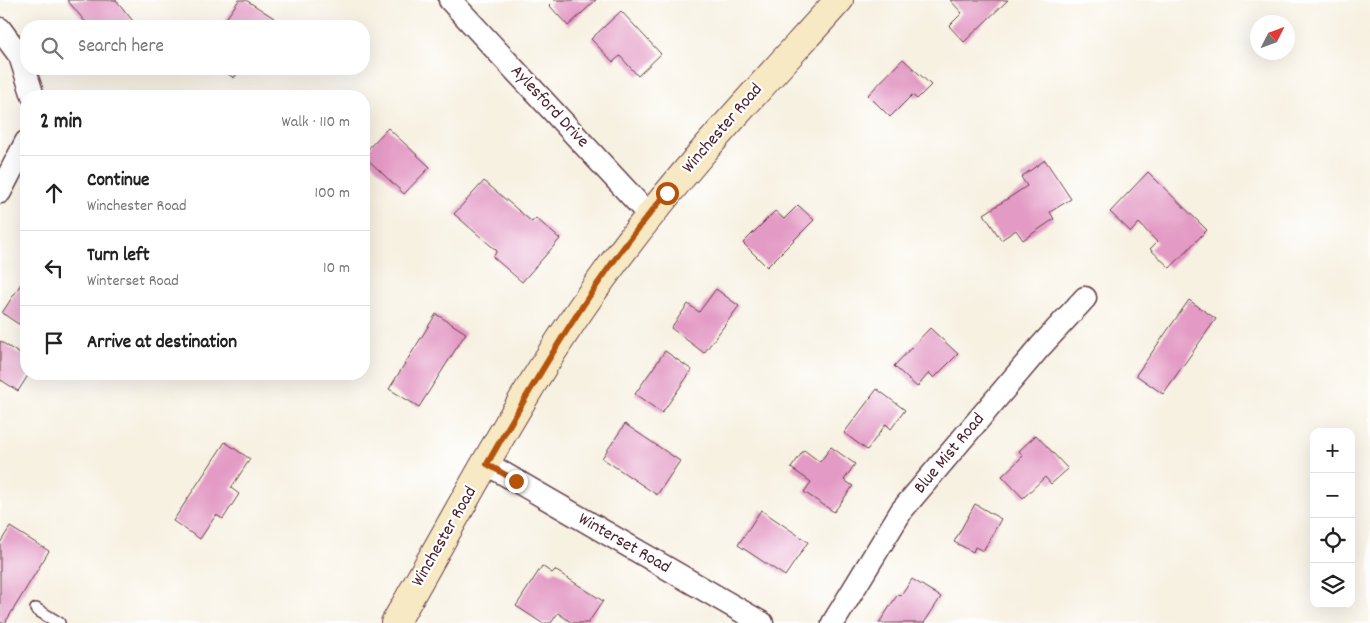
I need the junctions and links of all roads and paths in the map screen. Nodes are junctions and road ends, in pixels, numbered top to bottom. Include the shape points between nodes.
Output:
1 (450, 0) edge
2 (839, 0) edge
3 (0, 29) edge
4 (20, 56) edge
5 (26, 75) edge
6 (31, 90) edge
7 (20, 154) edge
8 (0, 192) edge
9 (648, 215) junction
10 (1085, 298) dead end
11 (487, 464) junction
12 (36, 609) dead end
13 (59, 623) edge
14 (395, 623) edge
15 (762, 623) edge
16 (833, 623) edge

1 - 9 street, Aylesford Drive
2 - 9 street, Winchester Road
3 - 4 street
5 - 6 street
7 - 8 street
9 - 11 street, Winchester Road via 549,356
10 - 16 street, Blue Mist Road via 902,510
11 - 14 street, Winchester Road
11 - 15 street, Winterset Road
12 - 13 lane

